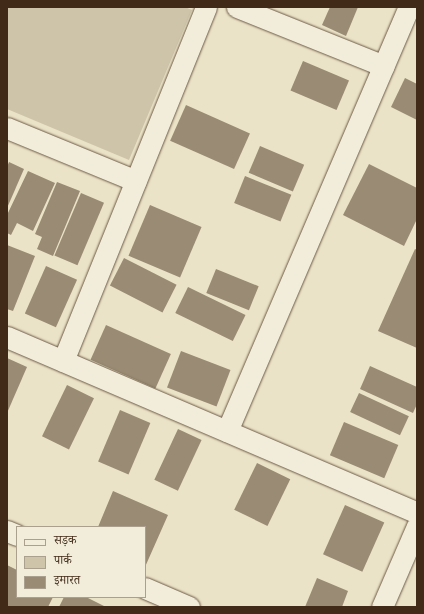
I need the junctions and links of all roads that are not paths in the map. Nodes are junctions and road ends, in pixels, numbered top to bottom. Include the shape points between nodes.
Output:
1 (206, 7) edge
2 (237, 7) edge
3 (409, 7) edge
4 (384, 66) junction
5 (7, 128) edge
6 (136, 181) junction
7 (7, 336) edge
8 (64, 361) junction
9 (227, 432) junction
10 (417, 513) edge
11 (417, 526) edge
12 (150, 596) edge
13 (189, 607) edge
14 (382, 607) edge

1 - 6 street
2 - 4 street
3 - 4 street
4 - 9 street
5 - 6 street
6 - 8 street
7 - 8 street
8 - 9 street
9 - 10 street
11 - 14 street
12 - 13 street

